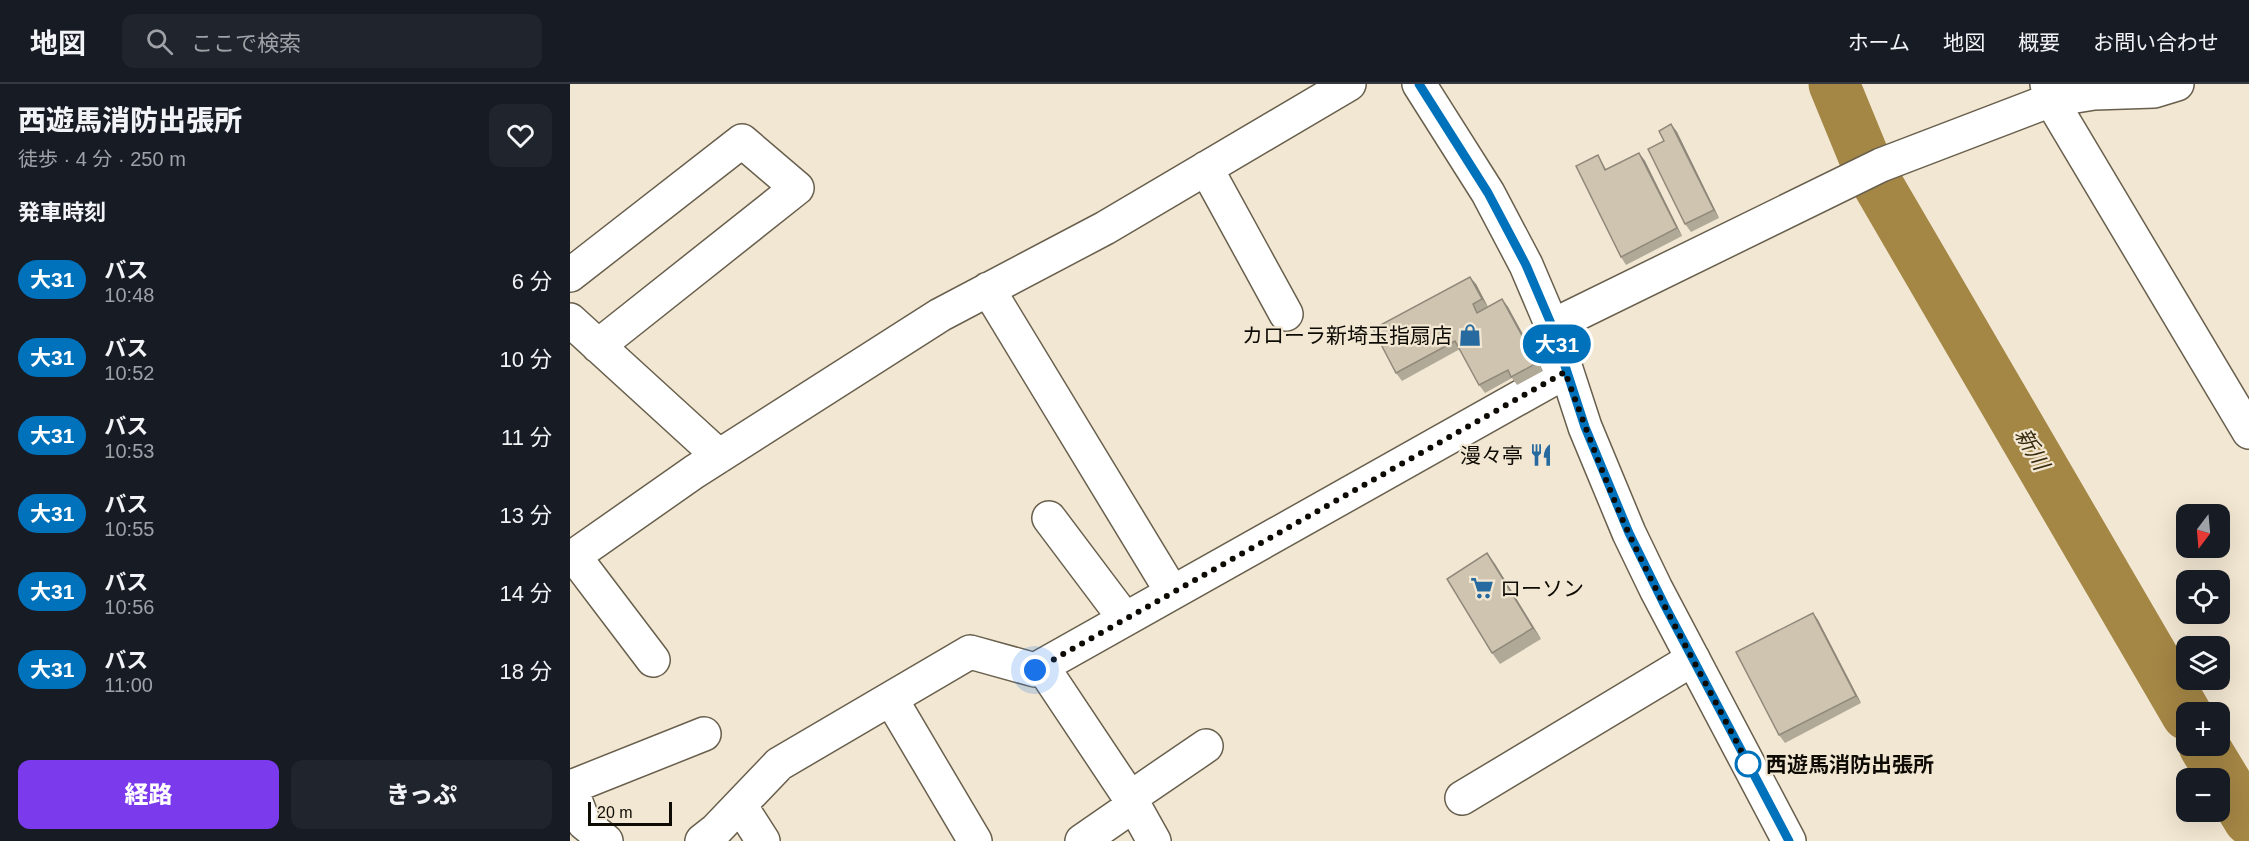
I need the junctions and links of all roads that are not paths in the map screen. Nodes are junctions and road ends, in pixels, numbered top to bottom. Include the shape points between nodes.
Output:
1 (1349, 84) edge
2 (1419, 84) edge
3 (2177, 84) edge
4 (2049, 92) edge
5 (1206, 168) junction
6 (570, 275) edge
7 (988, 289) junction
8 (1286, 314) dead end
9 (570, 320) edge
10 (1552, 326) junction
11 (598, 345) junction
12 (1565, 372) junction
13 (2249, 432) edge
14 (719, 456) junction
15 (1048, 518) dead end
16 (572, 557) edge
17 (1172, 592) junction
18 (1125, 619) junction
19 (1693, 659) junction
20 (653, 660) dead end
21 (1042, 666) junction
22 (891, 699) junction
23 (704, 734) dead end
24 (1206, 746) dead end
25 (570, 786) edge
26 (1462, 798) dead end
27 (1132, 801) junction
28 (740, 805) junction
29 (972, 840) edge
30 (606, 841) edge
31 (702, 841) edge
32 (763, 841) edge
33 (1082, 841) edge
34 (1154, 841) edge
35 (1789, 841) edge

1 - 5 street
2 - 10 street via 1488,193 1526,265
3 - 4 street via 2154,91
4 - 10 street via 1881,165
4 - 13 street
5 - 7 street
5 - 8 street
6 - 11 street via 742,141 797,188
7 - 14 street via 940,315
7 - 17 street
9 - 11 street
10 - 12 street
11 - 14 street
12 - 17 street
12 - 19 street via 1629,533
14 - 16 street
15 - 18 street
16 - 20 street
17 - 18 street
18 - 21 street
19 - 26 street
19 - 35 street
21 - 22 street via 1035,670 970,652
21 - 27 street
22 - 28 street via 779,764
22 - 29 street
23 - 25 street
24 - 27 street
25 - 30 street via 584,823
27 - 33 street
27 - 34 street
28 - 31 street
28 - 32 street

